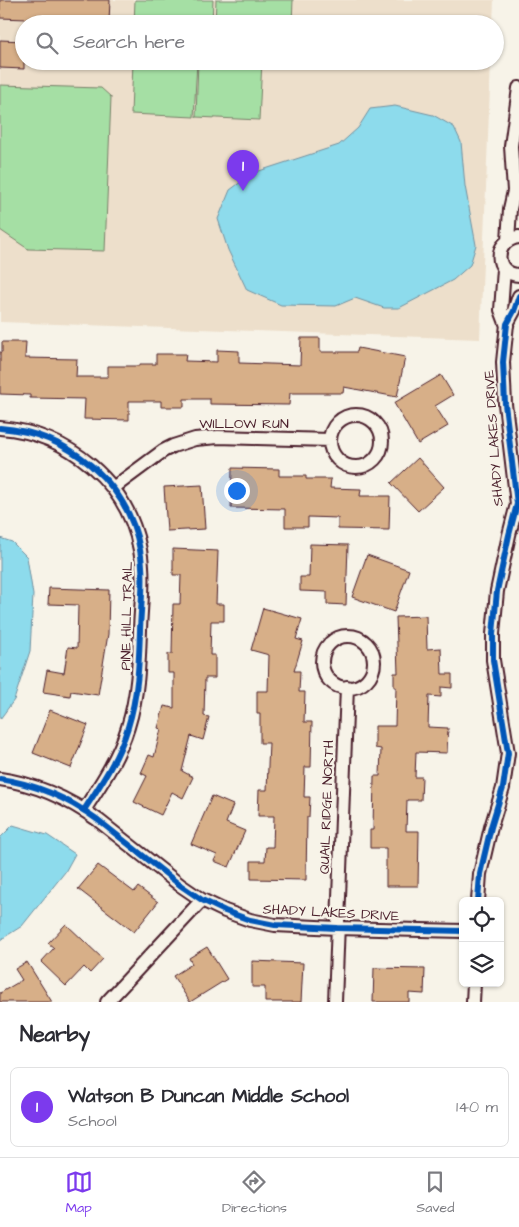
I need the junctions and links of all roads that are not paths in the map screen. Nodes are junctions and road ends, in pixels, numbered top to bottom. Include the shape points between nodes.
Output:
1 (519, 88) edge
2 (517, 196) edge
3 (513, 239) edge
4 (504, 269) junction
5 (519, 275) edge
6 (519, 296) edge
7 (507, 326) junction
8 (0, 428) edge
9 (330, 440) junction
10 (113, 488) junction
11 (347, 688) junction
12 (0, 779) edge
13 (84, 810) junction
14 (478, 897) edge
15 (202, 900) junction
16 (337, 928) junction
17 (459, 931) edge
18 (474, 987) edge
19 (107, 1002) edge
20 (335, 1002) edge
21 (473, 1002) edge

1 - 2 street via 511,146
2 - 3 street via 510,209
3 - 4 street, SHADY LAKES DRIVE via 501,249 500,260
4 - 5 street
4 - 7 street, SHADY LAKES DRIVE via 501,310
6 - 7 street, SHADY LAKES DRIVE
7 - 14 street, SHADY LAKES DRIVE via 503,362 505,404 517,504 497,591 493,660 508,753 503,788 480,874
8 - 10 street, PINE HILL TRAIL via 54,440 83,458
9 - 9 street via 335,458 350,466 368,464 376,458 381,447 381,438 374,423 358,416 341,420 333,429
9 - 10 street, WILLOW RUN via 195,439 163,451
10 - 13 street, PINE HILL TRAIL via 125,507 140,550 138,679 128,729 116,757
11 - 11 street via 368,678 373,667 371,650 350,636 333,641 322,658 322,667 328,678 334,684
11 - 16 street, QUAIL RIDGE NORTH
12 - 13 street, SHADY LAKES DRIVE via 38,788
13 - 15 street, SHADY LAKES DRIVE
15 - 16 street, SHADY LAKES DRIVE via 250,920 275,925
15 - 19 street
16 - 17 street, SHADY LAKES DRIVE
16 - 20 street, QUAIL RIDGE NORTH
18 - 21 street

